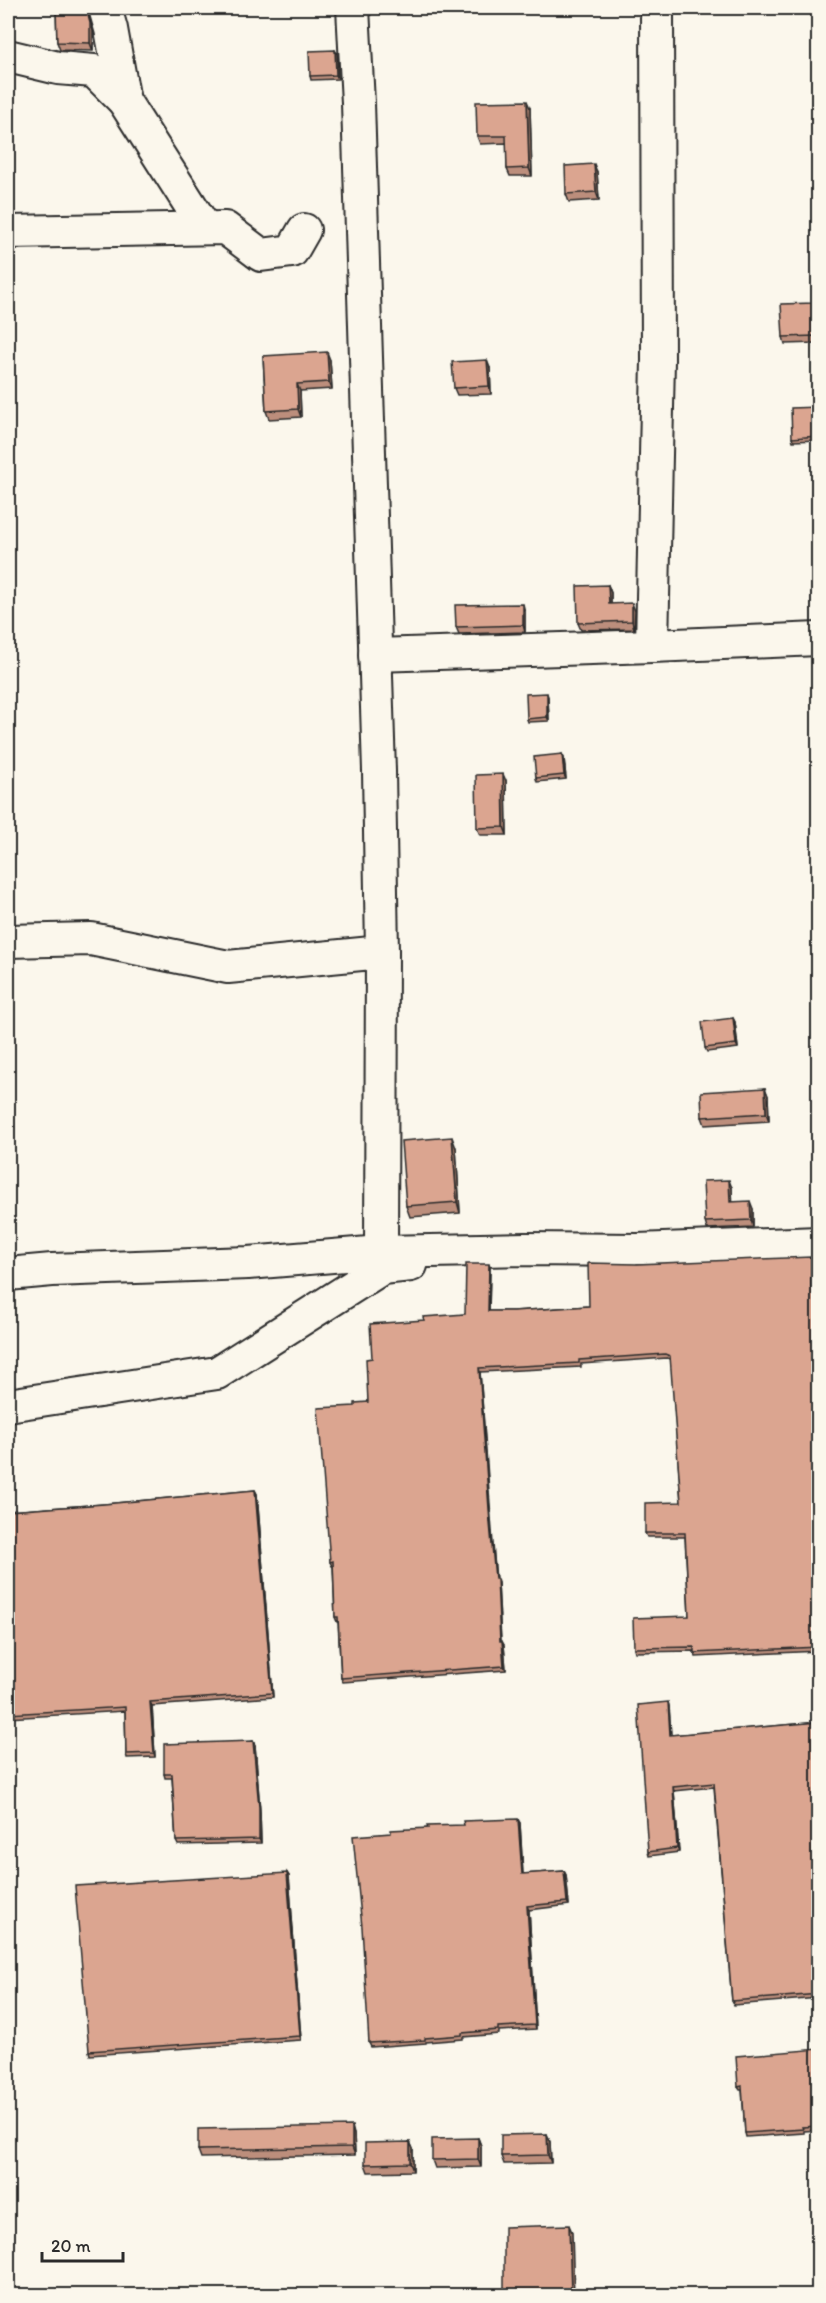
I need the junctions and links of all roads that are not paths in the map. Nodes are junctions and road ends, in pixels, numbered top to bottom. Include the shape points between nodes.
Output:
1 (105, 8) edge
2 (353, 8) edge
3 (657, 8) edge
4 (8, 56) edge
5 (124, 101) junction
6 (205, 228) junction
7 (304, 230) dead end
8 (8, 232) edge
9 (819, 639) edge
10 (652, 646) junction
11 (375, 655) junction
12 (8, 941) edge
13 (382, 952) junction
14 (819, 1243) edge
15 (638, 1250) junction
16 (381, 1251) junction
17 (8, 1274) edge
18 (8, 1405) edge

1 - 5 street
2 - 11 street
3 - 10 street via 658,360
4 - 5 street via 58,68 94,71
5 - 6 street
6 - 7 street via 225,228 261,255 292,251
6 - 8 street
9 - 10 street
10 - 11 street
11 - 13 street
12 - 13 street via 91,939 228,967
13 - 16 street
14 - 15 street
15 - 16 street
15 - 18 street via 382,1268 217,1373
16 - 17 street via 248,1263

